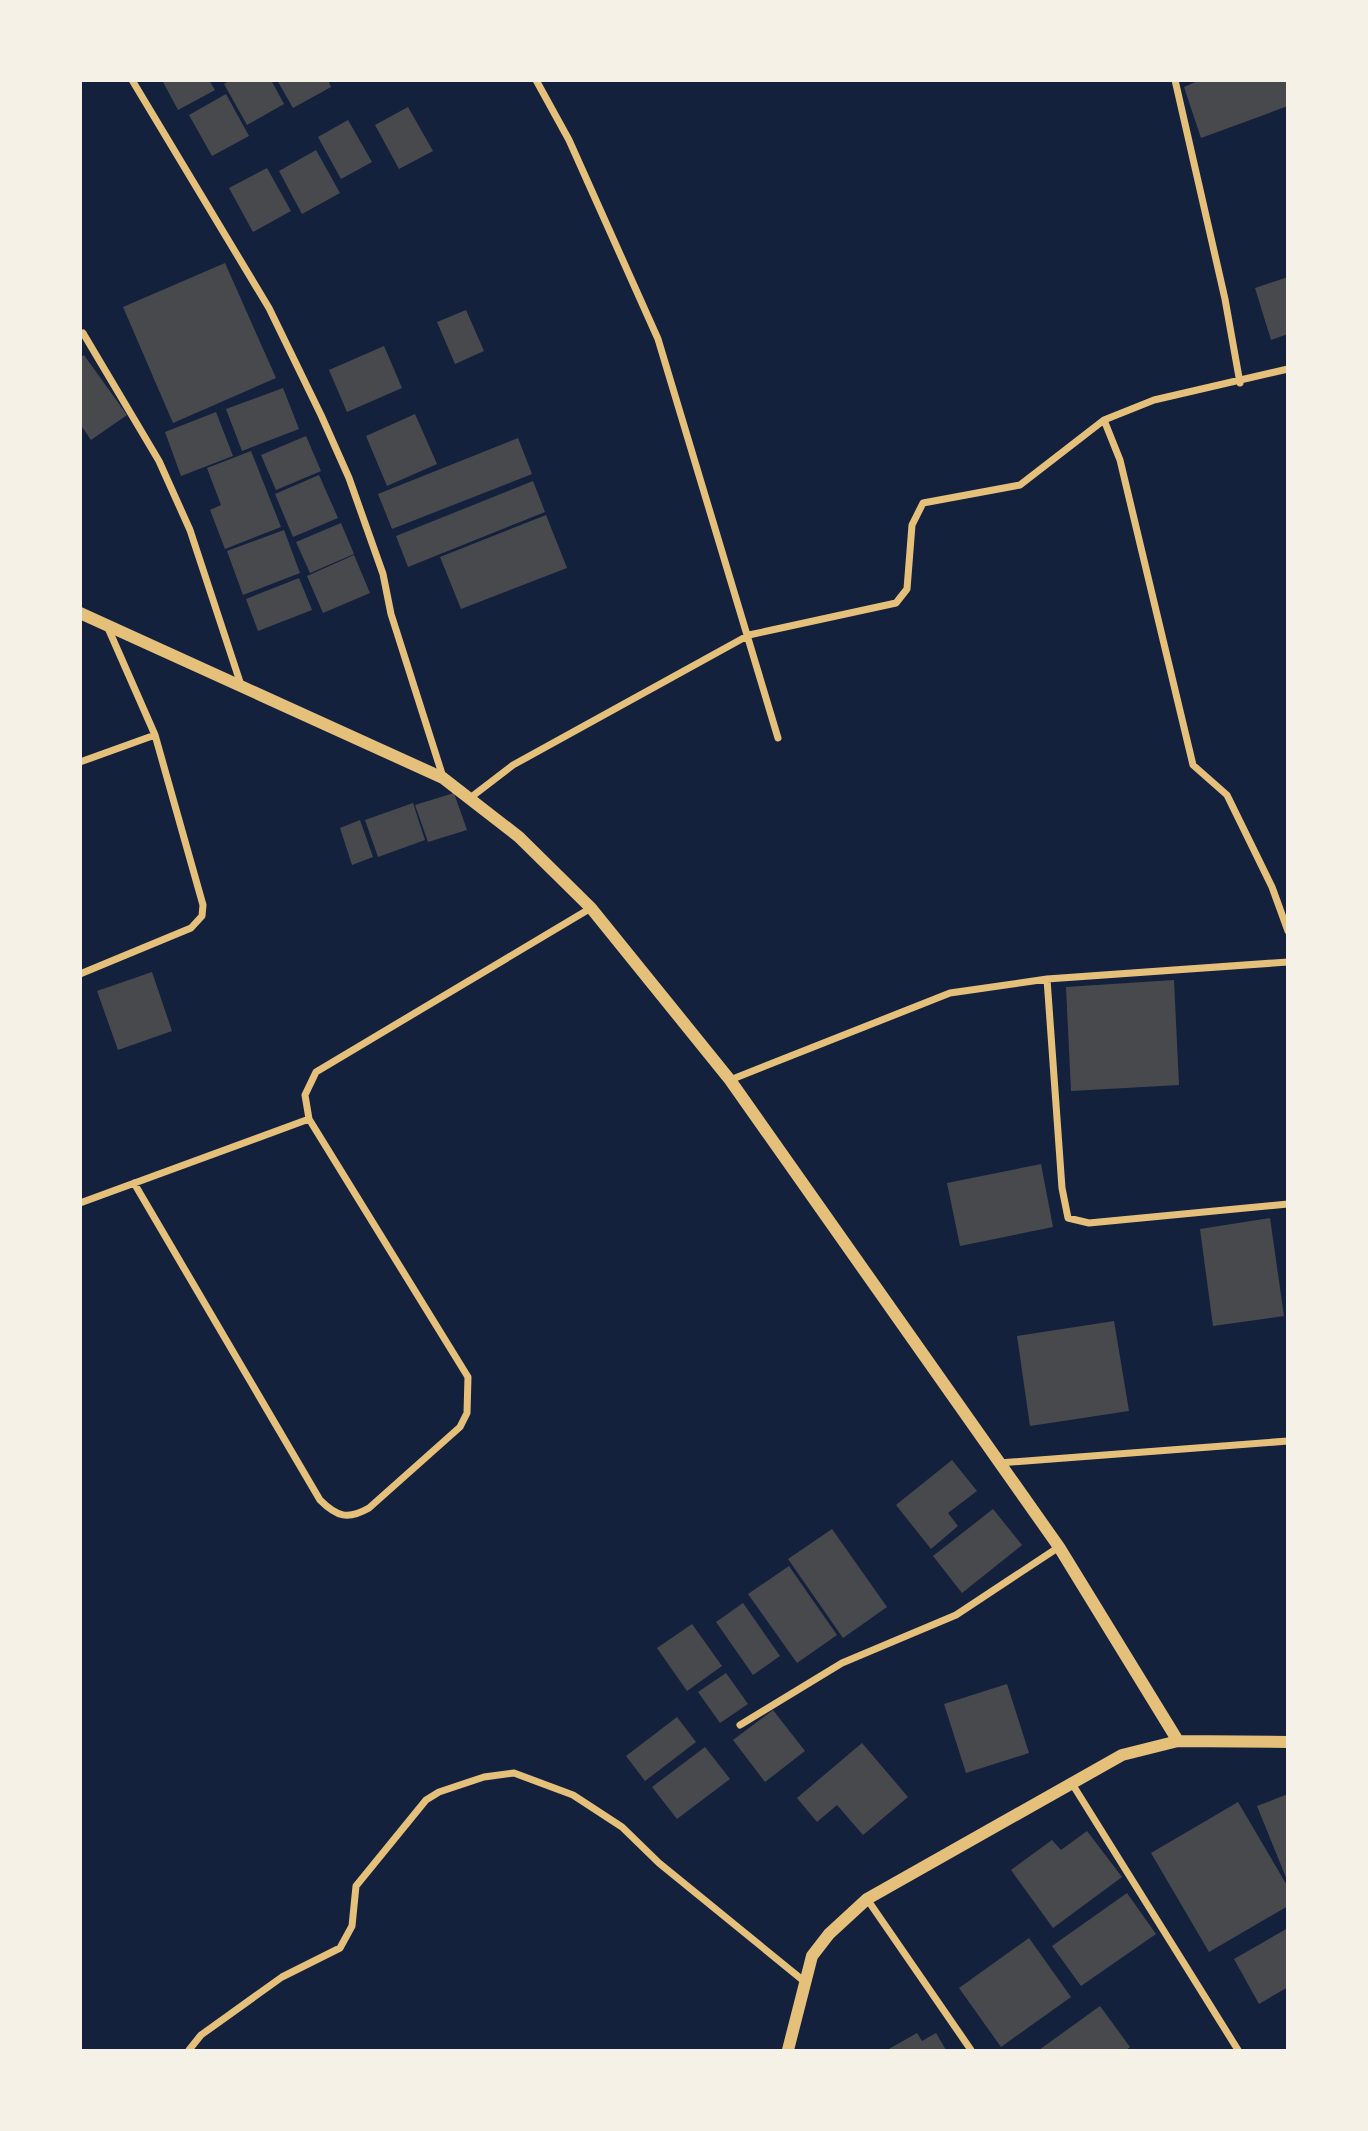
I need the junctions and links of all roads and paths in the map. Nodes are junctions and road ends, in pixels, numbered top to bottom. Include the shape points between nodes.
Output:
1 (132, 80) edge
2 (536, 80) edge
3 (1175, 80) edge
4 (80, 335) edge
5 (1287, 369) edge
6 (1240, 383) junction
7 (1104, 420) junction
8 (80, 613) edge
9 (108, 627) junction
10 (749, 635) junction
11 (242, 688) junction
12 (155, 734) junction
13 (778, 738) dead end
14 (80, 762) edge
15 (443, 778) junction
16 (470, 798) junction
17 (591, 908) junction
18 (1287, 931) edge
19 (1287, 962) edge
20 (80, 974) edge
21 (1047, 979) junction
22 (730, 1080) junction
23 (309, 1119) junction
24 (134, 1183) junction
25 (80, 1203) edge
26 (1287, 1204) edge
27 (1287, 1441) edge
28 (999, 1463) junction
29 (1059, 1547) junction
30 (740, 1725) dead end
31 (1178, 1741) junction
32 (1287, 1742) edge
33 (1071, 1781) junction
34 (867, 1899) junction
35 (806, 1982) junction
36 (189, 2050) edge
37 (789, 2050) edge
38 (971, 2050) edge
39 (1238, 2050) edge

1 - 15 street via 269,308 321,415 383,574 391,614
2 - 10 street via 569,140 658,339
3 - 6 street
4 - 11 street via 83,333 139,427 180,507
5 - 6 street
6 - 7 street via 1154,400
7 - 10 street via 1020,485 923,503 912,525 906,589 896,603
7 - 18 street via 1120,460 1193,765 1227,795 1272,887
8 - 9 street
9 - 11 street
9 - 12 street
10 - 13 street
10 - 16 street via 513,765
11 - 15 street
12 - 14 street
12 - 20 street via 202,916 191,928
15 - 16 street
16 - 17 street via 519,837
17 - 22 street
17 - 23 street via 316,1072 306,1095
19 - 21 street
21 - 22 street via 950,993
21 - 26 street via 1068,1218 1089,1223
22 - 28 street
23 - 24 street
23 - 24 street via 468,1377 467,1413 460,1427 415,1470 354,1517 334,1514 320,1500
24 - 25 street
27 - 28 street
28 - 29 street
29 - 30 street via 956,1615 842,1663
29 - 31 street
31 - 32 street
31 - 33 street via 1122,1755
33 - 34 street
33 - 39 street
34 - 35 street via 812,1956
34 - 38 street
35 - 36 street via 659,1863 622,1827 573,1796 514,1773 484,1777 426,1800 356,1886 352,1926 340,1948 282,1977 201,2035
35 - 37 street

